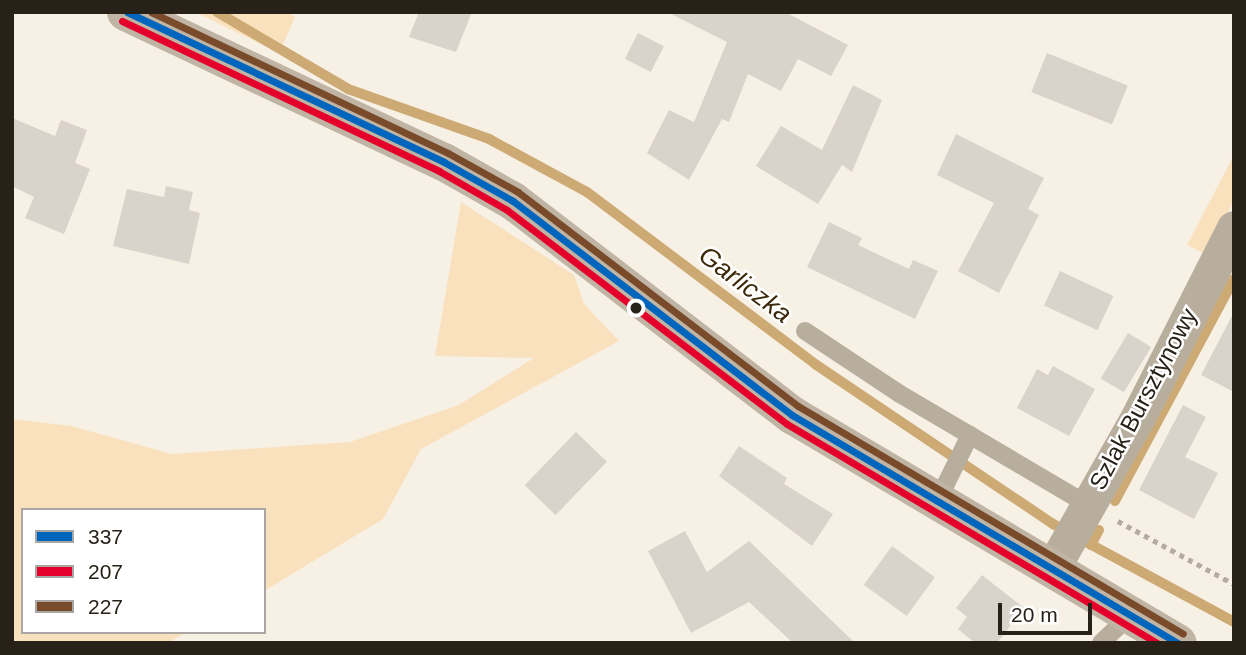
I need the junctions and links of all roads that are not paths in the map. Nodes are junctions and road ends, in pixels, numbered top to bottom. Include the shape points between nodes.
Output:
1 (126, 12) edge
2 (1234, 228) edge
3 (805, 331) dead end
4 (968, 440) junction
5 (942, 490) junction
6 (1072, 533) junction
7 (1130, 615) junction
8 (1101, 643) edge
9 (1178, 643) edge

1 - 5 main road via 444,162 513,201 757,391
2 - 6 street, Szlak Bursztynowy via 1137,419
3 - 4 lane
4 - 5 lane
4 - 6 lane
5 - 6 main road
6 - 7 main road
7 - 8 lane
7 - 9 main road

